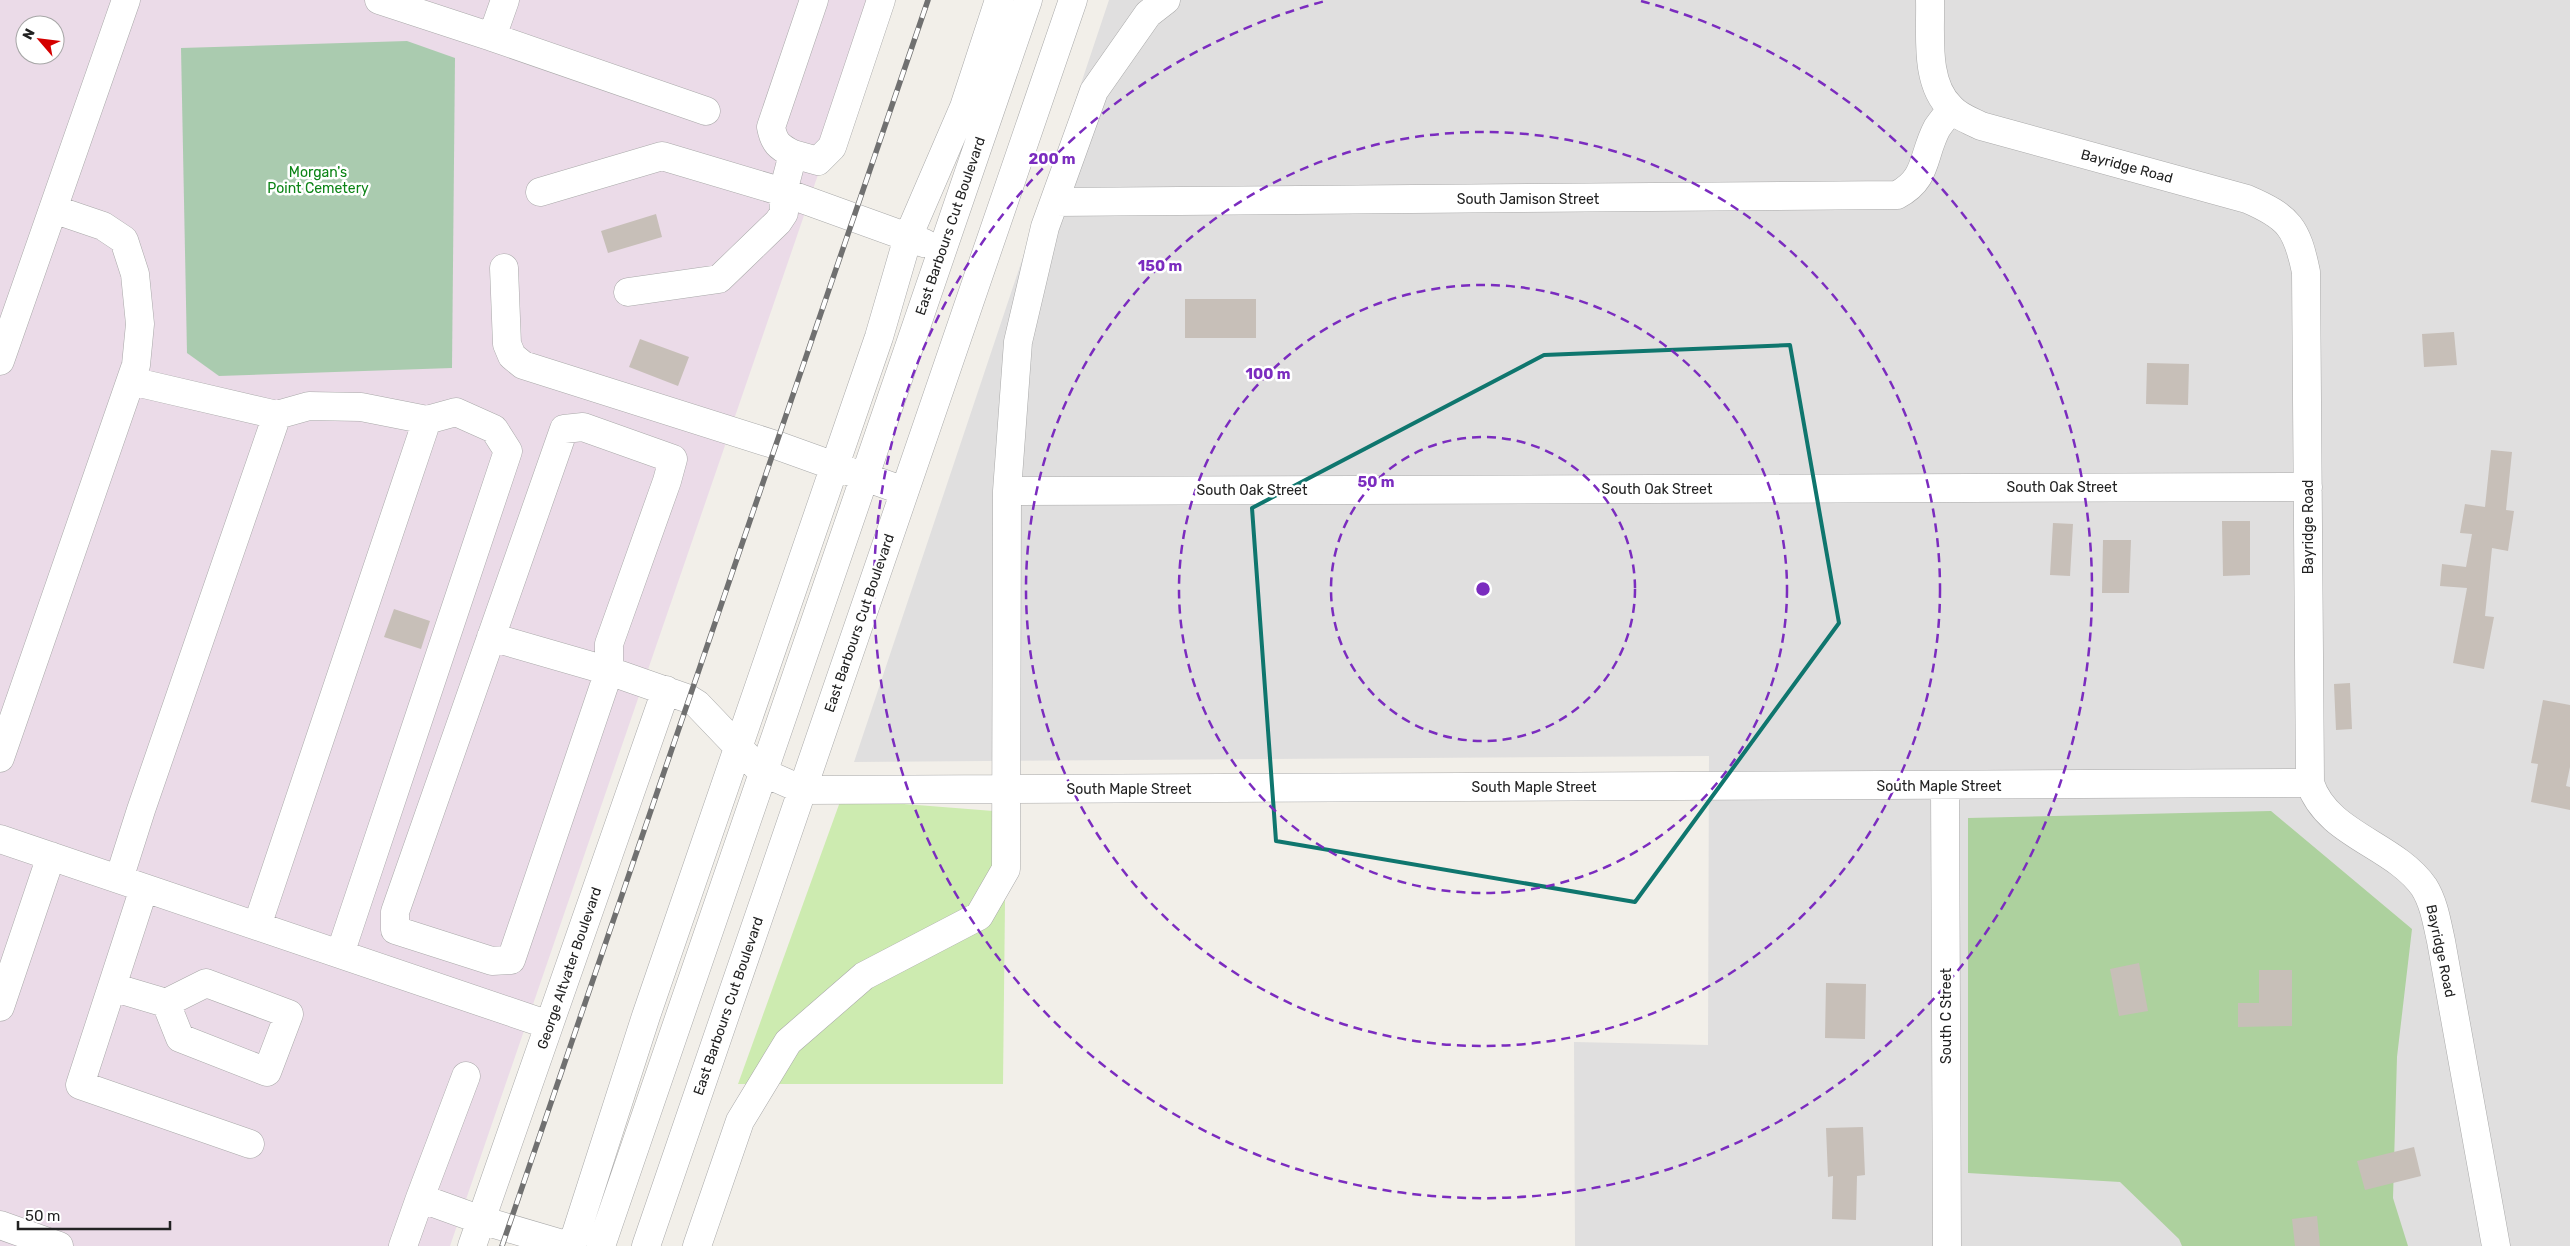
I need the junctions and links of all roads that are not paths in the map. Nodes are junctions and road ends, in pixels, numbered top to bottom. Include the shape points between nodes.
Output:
1 (126, 0) edge
2 (380, 0) edge
3 (505, 0) edge
4 (814, 0) edge
5 (881, 0) edge
6 (999, 0) edge
7 (1028, 0) edge
8 (1073, 0) edge
9 (1166, 0) edge
10 (1930, 0) edge
11 (423, 7) edge
12 (492, 37) junction
13 (1951, 109) junction
14 (706, 111) dead end
15 (793, 154) junction
16 (963, 189) junction
17 (540, 192) dead end
18 (783, 192) junction
19 (1004, 200) junction
20 (1055, 202) junction
21 (53, 209) junction
22 (908, 237) junction
23 (943, 249) junction
24 (504, 268) dead end
25 (628, 292) dead end
26 (0, 361) edge
27 (131, 380) junction
28 (277, 415) junction
29 (427, 420) junction
30 (835, 466) junction
31 (863, 477) junction
32 (2308, 487) junction
33 (904, 491) junction
34 (1007, 491) junction
35 (491, 637) junction
36 (609, 671) junction
37 (666, 690) junction
38 (738, 747) junction
39 (0, 758) edge
40 (762, 772) junction
41 (2310, 783) junction
42 (1945, 786) junction
43 (1006, 789) junction
44 (803, 790) junction
45 (0, 839) edge
46 (51, 856) junction
47 (131, 884) junction
48 (257, 926) junction
49 (340, 954) junction
50 (112, 987) junction
51 (166, 1004) dead end
52 (0, 1007) edge
53 (549, 1025) junction
54 (660, 1075) junction
55 (466, 1076) dead end
56 (700, 1088) junction
57 (250, 1144) dead end
58 (420, 1198) junction
59 (481, 1220) junction
60 (0, 1226) edge
61 (59, 1246) edge
62 (403, 1246) edge
63 (472, 1246) edge
64 (571, 1246) edge
65 (601, 1246) edge
66 (646, 1246) edge
67 (697, 1246) edge
68 (1946, 1246) edge
69 (2496, 1246) edge

1 - 21 street
2 - 11 street
3 - 12 street
4 - 15 street via 771,127 774,141
5 - 15 street via 832,147 818,161
6 - 22 street via 964,107
7 - 16 street, East Barbours Cut Boulevard
8 - 19 street, East Barbours Cut Boulevard
9 - 20 street via 1148,14 1094,91
10 - 13 street, Bayridge Road via 1931,58 1937,86
11 - 12 street
12 - 14 street
13 - 20 street, South Jamison Street via 1937,129 1918,178 1911,188 1897,195
13 - 32 street, Bayridge Road via 1981,126 2247,199 2285,221 2298,238 2306,272
15 - 18 street
16 - 19 street
16 - 23 street, East Barbours Cut Boulevard
17 - 18 street via 662,156
18 - 22 street
18 - 25 street via 784,213 778,222 719,280
19 - 33 street, East Barbours Cut Boulevard
20 - 34 street via 1018,342
21 - 26 street
21 - 27 street via 103,226 124,240 135,274 140,324 136,365
22 - 23 street
22 - 30 street
23 - 31 street, East Barbours Cut Boulevard
24 - 30 street via 507,344 512,356 523,365 776,444
27 - 28 street
27 - 39 street
28 - 29 street via 309,406 361,407
28 - 47 street via 144,801
29 - 48 street
29 - 49 street via 456,412 494,429 508,450
30 - 31 street
30 - 38 street
31 - 33 street
31 - 40 street, East Barbours Cut Boulevard
32 - 34 street, South Oak Street
32 - 41 street, Bayridge Road
33 - 44 street, East Barbours Cut Boulevard
34 - 43 street
35 - 36 street
35 - 36 street via 564,429 583,426 672,459 609,644
35 - 36 street via 395,912 395,930 492,961 511,960
36 - 37 street
37 - 38 street via 697,704
37 - 53 street, George Altvater Boulevard
38 - 40 street
38 - 64 street
40 - 44 street, South Maple Street
40 - 54 street, East Barbours Cut Boulevard
41 - 42 street, South Maple Street
41 - 69 street, Bayridge Road via 2326,810 2345,827 2407,868 2430,899 2441,942
42 - 43 street, South Maple Street
42 - 68 street, South C Street
43 - 44 street, South Maple Street
43 - 67 street via 1006,869 979,916 864,976 788,1042 740,1121
44 - 56 street, East Barbours Cut Boulevard
45 - 46 street
46 - 47 street
46 - 52 street
47 - 48 street
47 - 50 street
48 - 49 street
49 - 53 street
50 - 51 street
50 - 57 street via 80,1085
53 - 59 street, George Altvater Boulevard
54 - 56 street
54 - 65 street, East Barbours Cut Boulevard
55 - 58 street
56 - 66 street, East Barbours Cut Boulevard
58 - 59 street
58 - 62 street
59 - 63 street, George Altvater Boulevard
59 - 64 street
60 - 61 street

